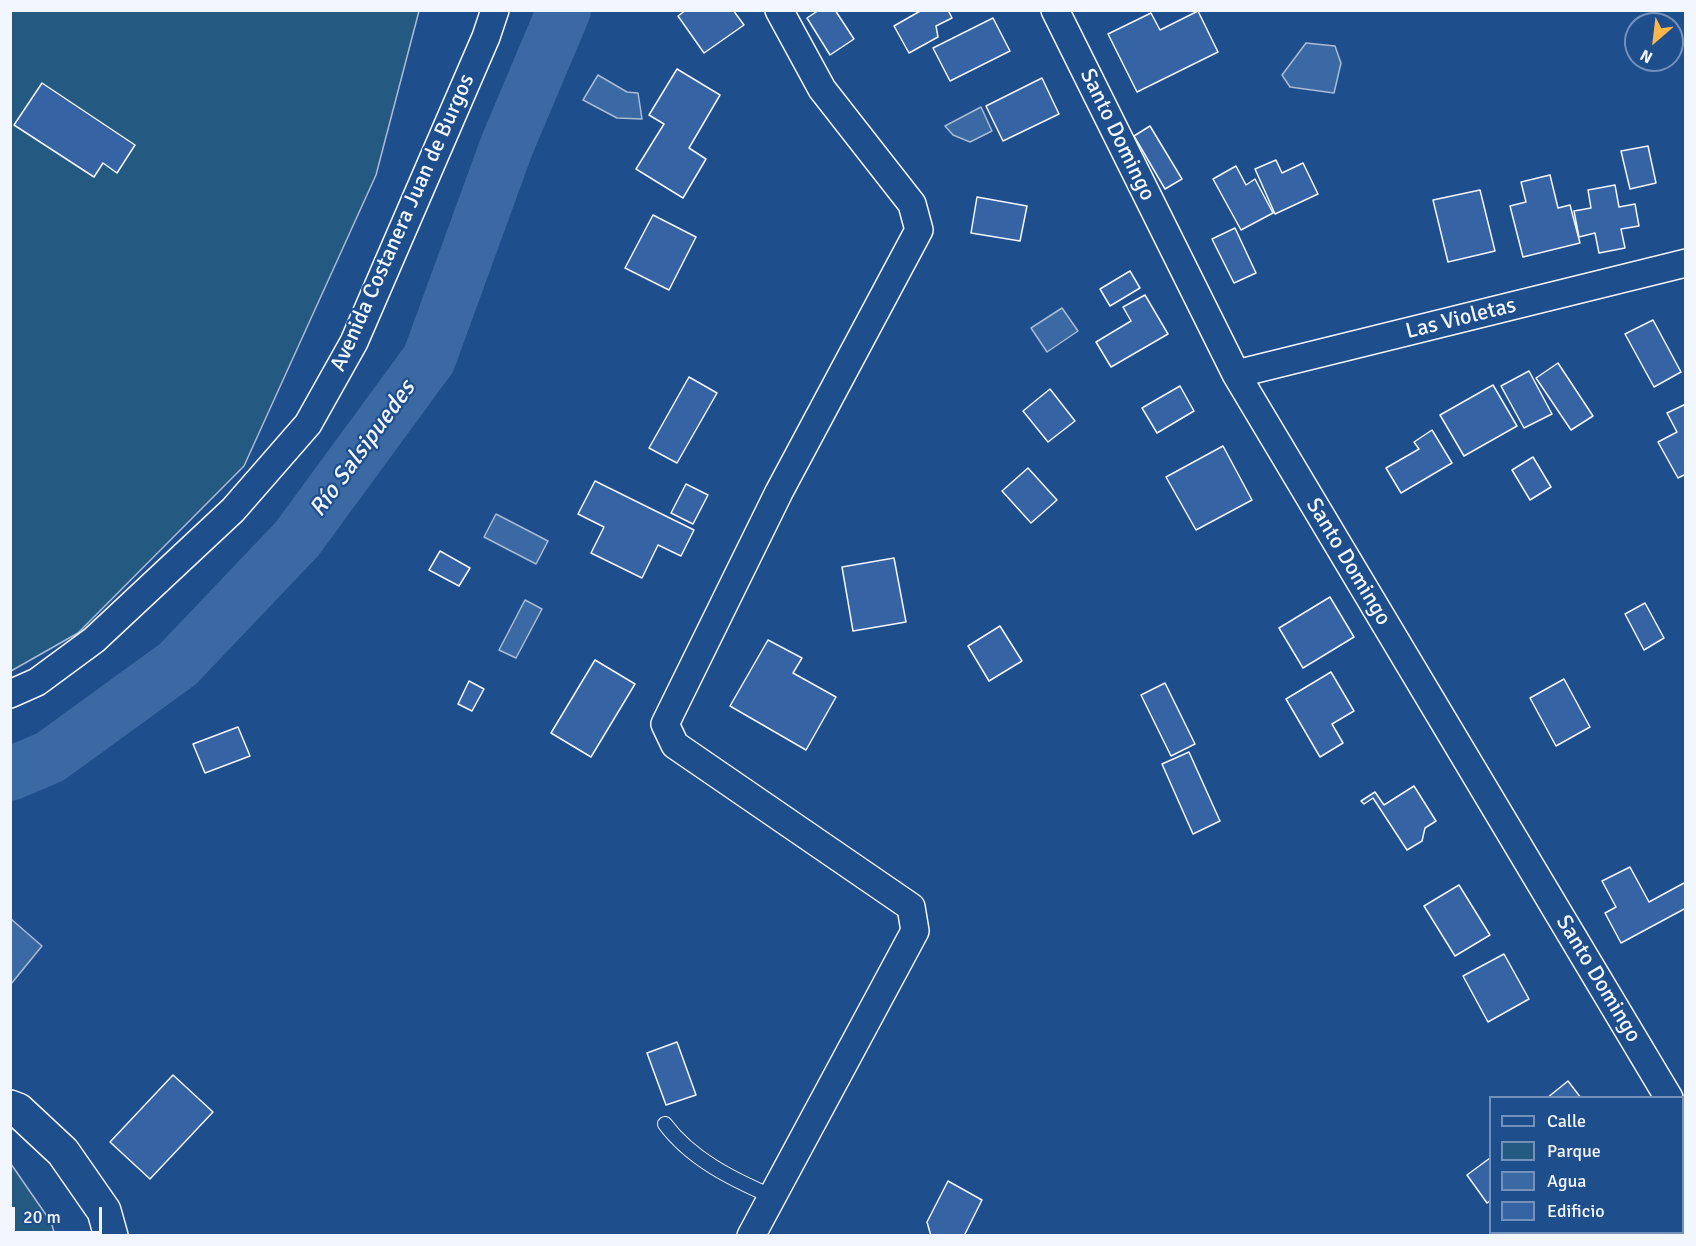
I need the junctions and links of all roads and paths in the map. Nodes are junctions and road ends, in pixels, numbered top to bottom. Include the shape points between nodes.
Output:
1 (495, 10) edge
2 (780, 10) edge
3 (1055, 10) edge
4 (1682, 271) edge
5 (1236, 375) junction
6 (10, 694) edge
7 (1668, 1096) edge
8 (10, 1107) edge
9 (665, 1124) dead end
10 (771, 1196) junction
11 (111, 1236) edge
12 (751, 1236) edge

1 - 6 street, Avenida Costanera Juan de Burgos via 354,342 308,424 233,510 94,640 37,682
2 - 10 street via 822,89 912,204 919,230 779,492 665,724 675,745 911,907 915,931
3 - 5 street, Santo Domingo
4 - 5 street, Las Violetas
5 - 7 street, Santo Domingo
8 - 11 street via 63,1152 104,1211
9 - 10 lane via 676,1139 729,1178
10 - 12 street

